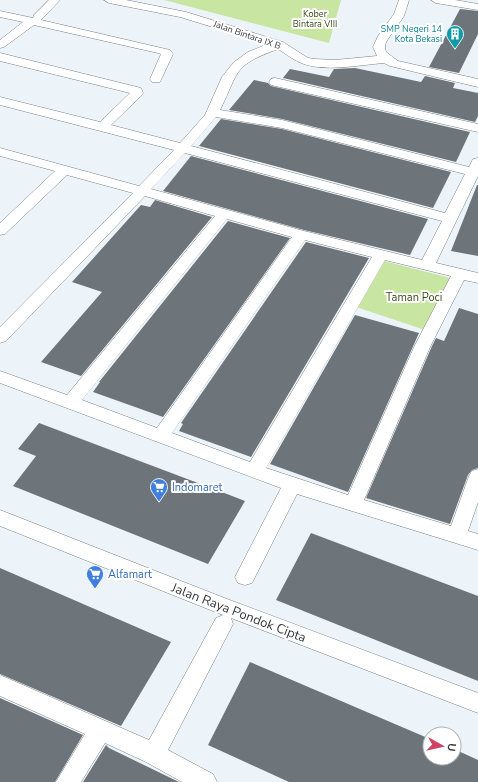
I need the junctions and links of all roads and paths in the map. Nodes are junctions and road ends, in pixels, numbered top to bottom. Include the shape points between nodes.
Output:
1 (56, 0) edge
2 (109, 0) edge
3 (404, 0) edge
4 (436, 0) edge
5 (478, 7) edge
6 (0, 14) edge
7 (35, 19) junction
8 (279, 44) junction
9 (0, 45) edge
10 (0, 57) edge
11 (384, 59) junction
12 (156, 79) dead end
13 (275, 82) dead end
14 (478, 83) edge
15 (0, 100) edge
16 (213, 113) junction
17 (103, 126) junction
18 (478, 128) edge
19 (182, 148) junction
20 (0, 152) edge
21 (476, 167) edge
22 (64, 170) junction
23 (143, 191) junction
24 (224, 214) junction
25 (450, 219) junction
26 (0, 231) edge
27 (301, 235) junction
28 (381, 254) junction
29 (427, 265) junction
30 (460, 273) junction
31 (478, 278) edge
32 (0, 338) edge
33 (0, 377) edge
34 (71, 402) junction
35 (160, 437) junction
36 (255, 470) junction
37 (478, 476) edge
38 (292, 484) junction
39 (353, 504) junction
40 (0, 518) edge
41 (457, 535) junction
42 (478, 542) edge
43 (245, 577) dead end
44 (224, 624) dead end
45 (0, 686) edge
46 (478, 703) edge
47 (100, 730) junction
48 (154, 754) junction
49 (68, 782) edge
50 (204, 782) edge

1 - 7 street
2 - 8 street, Jalan Bintara IX B via 182,14
3 - 11 street via 398,17 381,37 378,48
4 - 5 street
6 - 7 street
7 - 9 street
7 - 12 street via 162,50 166,54
8 - 11 street, Jalan Bintara IX B via 304,60 320,63
8 - 16 street via 238,64 231,72
10 - 17 street via 137,91
11 - 14 street via 394,64
13 - 18 street
15 - 17 street
16 - 19 street
16 - 21 street via 288,125
17 - 19 street
19 - 23 street
19 - 25 street
20 - 22 street
21 - 25 street
22 - 23 street
22 - 26 street
23 - 24 street
23 - 32 street
24 - 27 street
24 - 34 street
25 - 29 street
27 - 28 street
27 - 35 street
28 - 29 street
28 - 36 street
29 - 30 street
30 - 31 street
30 - 39 street via 423,345
33 - 34 street
34 - 35 street
35 - 36 street
36 - 38 street
37 - 41 street
38 - 39 street
38 - 43 street
39 - 41 street
40 - 46 street, Jalan Raya Pondok Cipta
41 - 42 street
44 - 48 street
45 - 47 street
47 - 48 street
47 - 49 street
48 - 50 street

